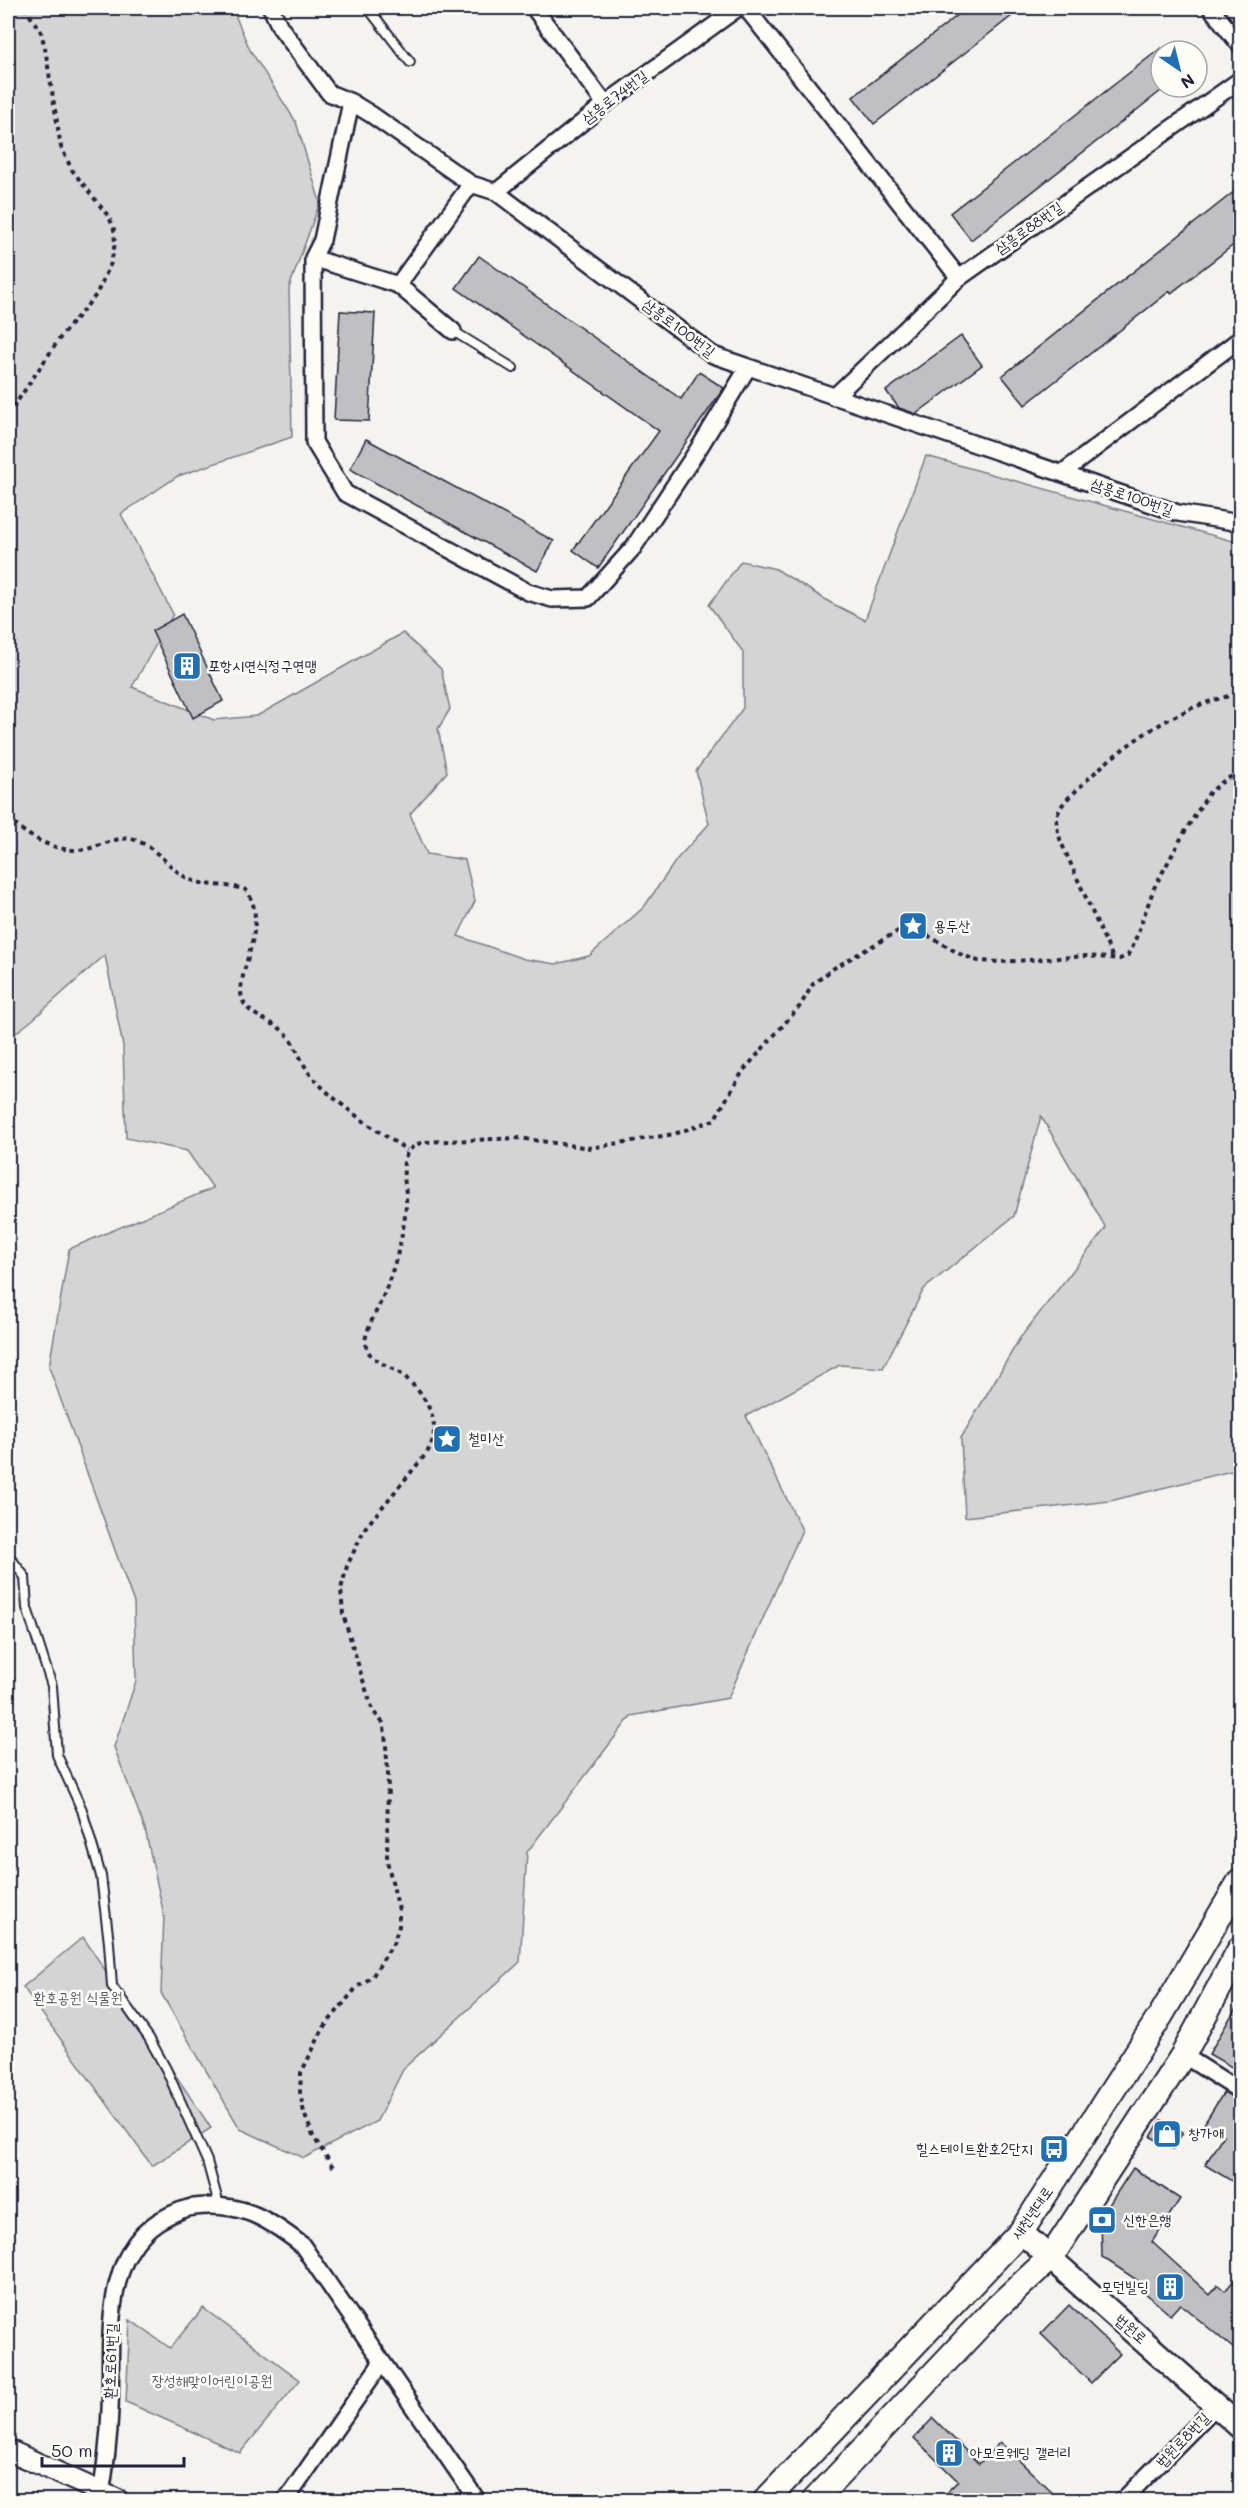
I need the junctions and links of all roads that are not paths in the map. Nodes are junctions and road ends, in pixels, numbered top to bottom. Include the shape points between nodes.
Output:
1 (271, 8) edge
2 (368, 8) edge
3 (534, 8) edge
4 (738, 8) edge
5 (746, 8) edge
6 (1211, 8) edge
7 (1240, 45) edge
8 (410, 62) dead end
9 (1240, 80) edge
10 (351, 102) junction
11 (605, 104) junction
12 (471, 184) junction
13 (496, 192) junction
14 (313, 258) junction
15 (959, 278) junction
16 (398, 285) junction
17 (453, 331) joint
18 (1240, 339) edge
19 (513, 368) dead end
20 (747, 369) junction
21 (834, 397) junction
22 (1062, 473) junction
23 (1240, 523) edge
24 (8, 1555) edge
25 (1240, 1881) edge
26 (1238, 1961) edge
27 (1183, 2055) junction
28 (1240, 2091) edge
29 (219, 2205) junction
30 (1021, 2232) junction
31 (1051, 2257) junction
32 (382, 2362) junction
33 (1217, 2405) junction
34 (1240, 2427) edge
35 (8, 2450) edge
36 (107, 2498) edge
37 (286, 2500) edge
38 (477, 2500) edge
39 (766, 2500) edge
40 (815, 2500) edge
41 (1123, 2500) edge

1 - 10 street, 삼흥로100번길 via 280,27 330,93
2 - 8 lane
3 - 11 street
4 - 11 street, 삼흥로74번길
5 - 15 street
6 - 7 street
9 - 15 street, 삼흥로88번길
10 - 12 street, 삼흥로100번길
10 - 14 street via 322,240
11 - 13 street, 삼흥로74번길
12 - 13 street, 삼흥로100번길
12 - 16 street
13 - 20 street, 삼흥로100번길 via 713,355
14 - 16 street
14 - 20 street via 314,442 345,494 528,592 552,599 588,598 633,548
15 - 21 street, 삼흥로88번길
16 - 17 street
17 - 19 lane
18 - 22 street
20 - 21 street, 삼흥로100번길
21 - 22 street, 삼흥로100번길
22 - 23 street, 삼흥로100번길 via 1178,513
24 - 29 lane via 25,1577 27,1608 52,1686 57,1755 82,1810 101,1876 112,1986 166,2069 207,2161
25 - 30 main road, 새천년대로 via 1161,2015
26 - 27 main road
27 - 28 street
27 - 31 main road
29 - 32 street, 환호로61번길 via 263,2218 302,2246
29 - 36 street, 환호로61번길 via 186,2208 156,2222 132,2245 119,2278 110,2330
30 - 31 main road, 법원로
30 - 39 main road, 새천년대로
31 - 33 main road, 법원로
31 - 40 main road via 996,2308
32 - 37 street
32 - 38 street, 환호로61번길
33 - 34 main road, 법원로
33 - 41 street, 법원로8번길
35 - 36 street

